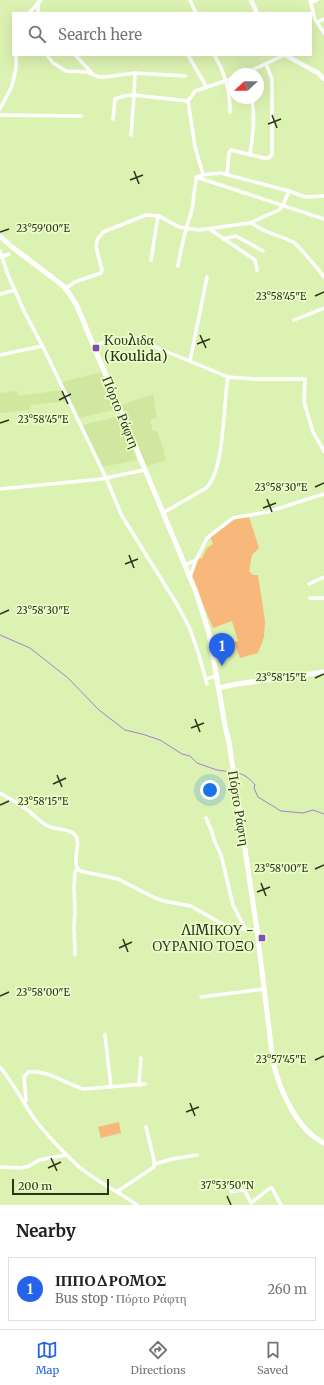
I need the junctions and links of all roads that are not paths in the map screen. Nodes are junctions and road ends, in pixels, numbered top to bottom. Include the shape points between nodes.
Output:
1 (190, 0) edge
2 (251, 0) edge
3 (317, 0) edge
4 (39, 1) edge
5 (310, 1) edge
6 (30, 12) edge
7 (38, 12) edge
8 (196, 12) edge
9 (256, 12) edge
10 (324, 19) edge
11 (317, 22) junction
12 (324, 33) edge
13 (16, 56) edge
14 (48, 56) edge
15 (77, 56) edge
16 (189, 56) edge
17 (214, 56) edge
18 (283, 56) edge
19 (287, 56) edge
20 (266, 64) junction
21 (258, 68) edge
22 (135, 73) junction
23 (92, 74) junction
24 (185, 76) dead end
25 (324, 79) edge
26 (228, 80) edge
27 (225, 81) junction
28 (206, 86) junction
29 (134, 96) junction
30 (188, 101) junction
31 (253, 104) edge
32 (0, 109) edge
33 (230, 112) dead end
34 (0, 115) edge
35 (81, 116) dead end
36 (113, 119) dead end
37 (131, 135) dead end
38 (250, 154) junction
39 (203, 174) junction
40 (227, 174) junction
41 (196, 177) junction
42 (289, 191) junction
43 (324, 196) edge
44 (283, 205) junction
45 (158, 216) junction
46 (324, 219) edge
47 (252, 223) junction
48 (186, 229) junction
49 (211, 230) junction
50 (223, 238) junction
51 (1, 239) edge
52 (0, 251) edge
53 (263, 251) dead end
54 (9, 254) dead end
55 (1, 257) edge
56 (151, 260) dead end
57 (178, 266) dead end
58 (257, 270) dead end
59 (208, 277) dead end
60 (324, 277) edge
61 (66, 288) junction
62 (15, 290) junction
63 (0, 294) edge
64 (324, 308) edge
65 (294, 320) dead end
66 (42, 346) junction
67 (94, 346) junction
68 (0, 355) edge
69 (190, 361) junction
70 (228, 377) junction
71 (324, 451) edge
72 (144, 470) junction
73 (106, 478) junction
74 (0, 488) edge
75 (324, 494) edge
76 (163, 513) junction
77 (196, 560) junction
78 (185, 565) junction
79 (190, 577) junction
80 (324, 577) edge
81 (309, 584) dead end
82 (196, 592) junction
83 (310, 598) dead end
84 (324, 598) edge
85 (324, 672) edge
86 (216, 676) junction
87 (206, 679) junction
88 (207, 684) dead end
89 (220, 687) junction
90 (0, 793) edge
91 (206, 818) dead end
92 (77, 869) junction
93 (246, 930) junction
94 (257, 930) junction
95 (75, 955) dead end
96 (264, 989) junction
97 (202, 997) dead end
98 (105, 1035) dead end
99 (141, 1058) dead end
100 (0, 1067) edge
101 (145, 1084) dead end
102 (139, 1085) junction
103 (111, 1087) junction
104 (25, 1102) junction
105 (146, 1127) dead end
106 (324, 1143) edge
107 (66, 1155) junction
108 (197, 1155) dead end
109 (155, 1164) junction
110 (0, 1167) edge
111 (118, 1191) junction
112 (231, 1192) dead end
113 (137, 1205) edge
114 (281, 1205) edge

1 - 8 street
2 - 9 street
3 - 5 street
4 - 6 street
4 - 7 street
5 - 11 street
10 - 11 street
11 - 12 street
13 - 32 street via 12,86
14 - 23 street via 53,63 66,71
15 - 23 street
16 - 28 street
17 - 27 street
18 - 20 street
19 - 25 street
20 - 21 street
20 - 38 street via 272,80 272,155 268,158
22 - 23 street via 105,77
22 - 24 street
22 - 29 street
26 - 27 street
27 - 28 street
27 - 33 street via 229,90
28 - 30 street via 193,93
29 - 30 street
29 - 36 street via 115,99
29 - 37 street
30 - 39 street via 195,147
31 - 38 street via 254,127
34 - 35 street
38 - 40 street via 231,150
39 - 40 street
39 - 41 street
40 - 42 street
41 - 44 street
41 - 48 street via 193,207
42 - 43 street via 305,197
42 - 44 street
44 - 46 street
44 - 47 street via 279,210
45 - 48 street
45 - 56 street
45 - 61 street via 146,215 103,232 96,246 101,273
47 - 49 street
47 - 60 street via 257,228 297,245
48 - 49 street
48 - 57 street
49 - 50 street
50 - 53 street via 236,236
50 - 58 street via 255,260
51 - 61 main road, Πόρτο Ράφτη
52 - 55 street
54 - 55 street
55 - 62 street
59 - 69 street
61 - 67 main road, Πόρτο Ράφτη via 77,306
62 - 63 street
62 - 66 street
64 - 65 street
66 - 68 street
66 - 73 street
67 - 69 street via 121,338 148,344
67 - 72 main road, Πόρτο Ράφτη
69 - 70 street
70 - 71 street via 304,379 304,402 313,432
70 - 76 street via 221,447 215,477 206,488
72 - 73 street
72 - 76 main road, Πόρτο Ράφτη
73 - 74 street
73 - 87 street via 122,516 188,624
75 - 77 street via 267,512 233,518 207,538
76 - 78 main road, Πόρτο Ράφτη
77 - 78 street
77 - 79 street
78 - 79 main road, Πόρτο Ράφτη
79 - 82 main road, Πόρτο Ράφτη
80 - 81 street
82 - 86 main road, Πόρτο Ράφτη via 208,628
82 - 89 main road, Πόρτο Ράφτη via 211,628
83 - 84 street
85 - 89 main road via 229,683
86 - 87 street
86 - 89 main road, Πόρτο Ράφτη
87 - 88 street
89 - 94 main road, Πόρτο Ράφτη via 228,726
90 - 92 street via 47,826 75,834
91 - 93 street via 221,855 233,905
92 - 93 street via 80,872 118,879 155,898 191,906 229,928
92 - 95 street via 74,892
93 - 94 street
94 - 96 main road, Πόρτο Ράφτη
96 - 97 street
96 - 106 main road, Πόρτο Ράφτη via 273,1062 278,1079 301,1125
98 - 103 street
99 - 102 street
100 - 104 street
101 - 102 street
102 - 103 street
103 - 104 street via 84,1089 55,1076 28,1072 24,1077
104 - 107 street via 36,1121
105 - 109 street
107 - 110 street via 39,1160 21,1168
107 - 111 street via 91,1177
108 - 109 street
109 - 111 street
111 - 113 street
112 - 114 street via 246,1191 251,1203 272,1188

